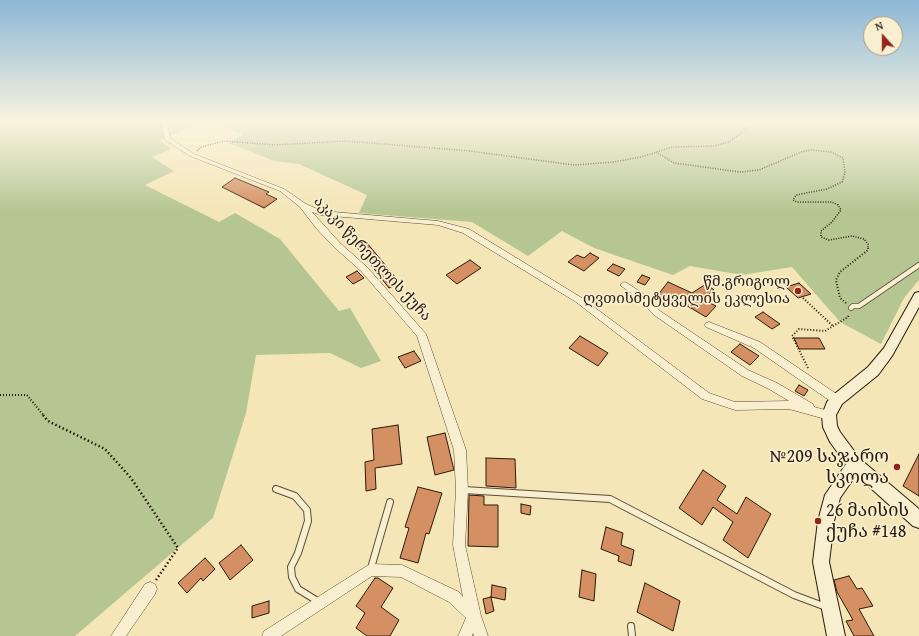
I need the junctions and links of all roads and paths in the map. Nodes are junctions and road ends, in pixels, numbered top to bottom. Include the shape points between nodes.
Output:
1 (187, 152) edge
2 (196, 152) edge
3 (475, 152) edge
4 (656, 152) joint
5 (803, 152) edge
6 (828, 152) edge
7 (192, 155) junction
8 (303, 205) junction
9 (919, 265) edge
10 (624, 285) dead end
11 (919, 296) edge
12 (803, 298) dead end
13 (852, 307) junction
14 (709, 325) dead end
15 (833, 326) junction
16 (817, 387) junction
17 (0, 395) edge
18 (837, 400) junction
19 (828, 415) junction
20 (855, 464) junction
21 (276, 489) dead end
22 (462, 490) junction
23 (390, 502) dead end
24 (919, 520) edge
25 (370, 570) junction
26 (150, 589) joint
27 (320, 603) junction
28 (830, 609) junction
29 (474, 616) junction
30 (632, 626) dead end
31 (118, 636) edge
32 (269, 636) edge
33 (465, 636) edge
34 (481, 636) edge
35 (632, 636) edge
36 (836, 636) edge

1 - 7 street, აკაკი წერეთლის ქუჩა
2 - 7 path
3 - 4 path via 574,165 641,158
4 - 5 path via 667,160 681,165 740,172 759,170
6 - 13 path via 843,158 845,173 842,182 828,189 796,195 793,200 832,202 838,205 841,210 821,231 821,238 829,240 852,236 864,239 868,244 868,250 840,272 836,280 840,298
7 - 8 street, აკაკი წერეთლის ქუჩა via 282,190
8 - 19 street via 321,214 438,223 466,231 579,300 706,396 736,406 789,405
8 - 22 street, აკაკი წერეთლის ქუჩა via 319,226 364,269 421,334 460,450
9 - 13 lane via 859,306
10 - 19 street via 642,297 657,312 745,373
11 - 18 main road via 888,352 873,371
12 - 15 path
13 - 15 path via 848,317
14 - 16 street via 758,345
15 - 16 path via 825,331 799,329 792,336
16 - 18 street
17 - 26 path via 28,395 48,421 105,449 131,478 178,548
18 - 19 main road
19 - 20 main road via 835,437
20 - 24 main road
20 - 28 main road via 833,494 826,521 821,562
21 - 27 lane via 295,496 307,510 308,521 291,567 292,576 298,589
22 - 28 lane via 610,499 794,596
22 - 29 street, აკაკი წერეთლის ქუჩა via 459,545
23 - 25 lane
25 - 27 street
25 - 29 street via 402,571 454,597
26 - 31 street
27 - 32 street
28 - 36 main road
29 - 33 street
29 - 34 street, აკაკი წერეთლის ქუჩა
30 - 35 lane

